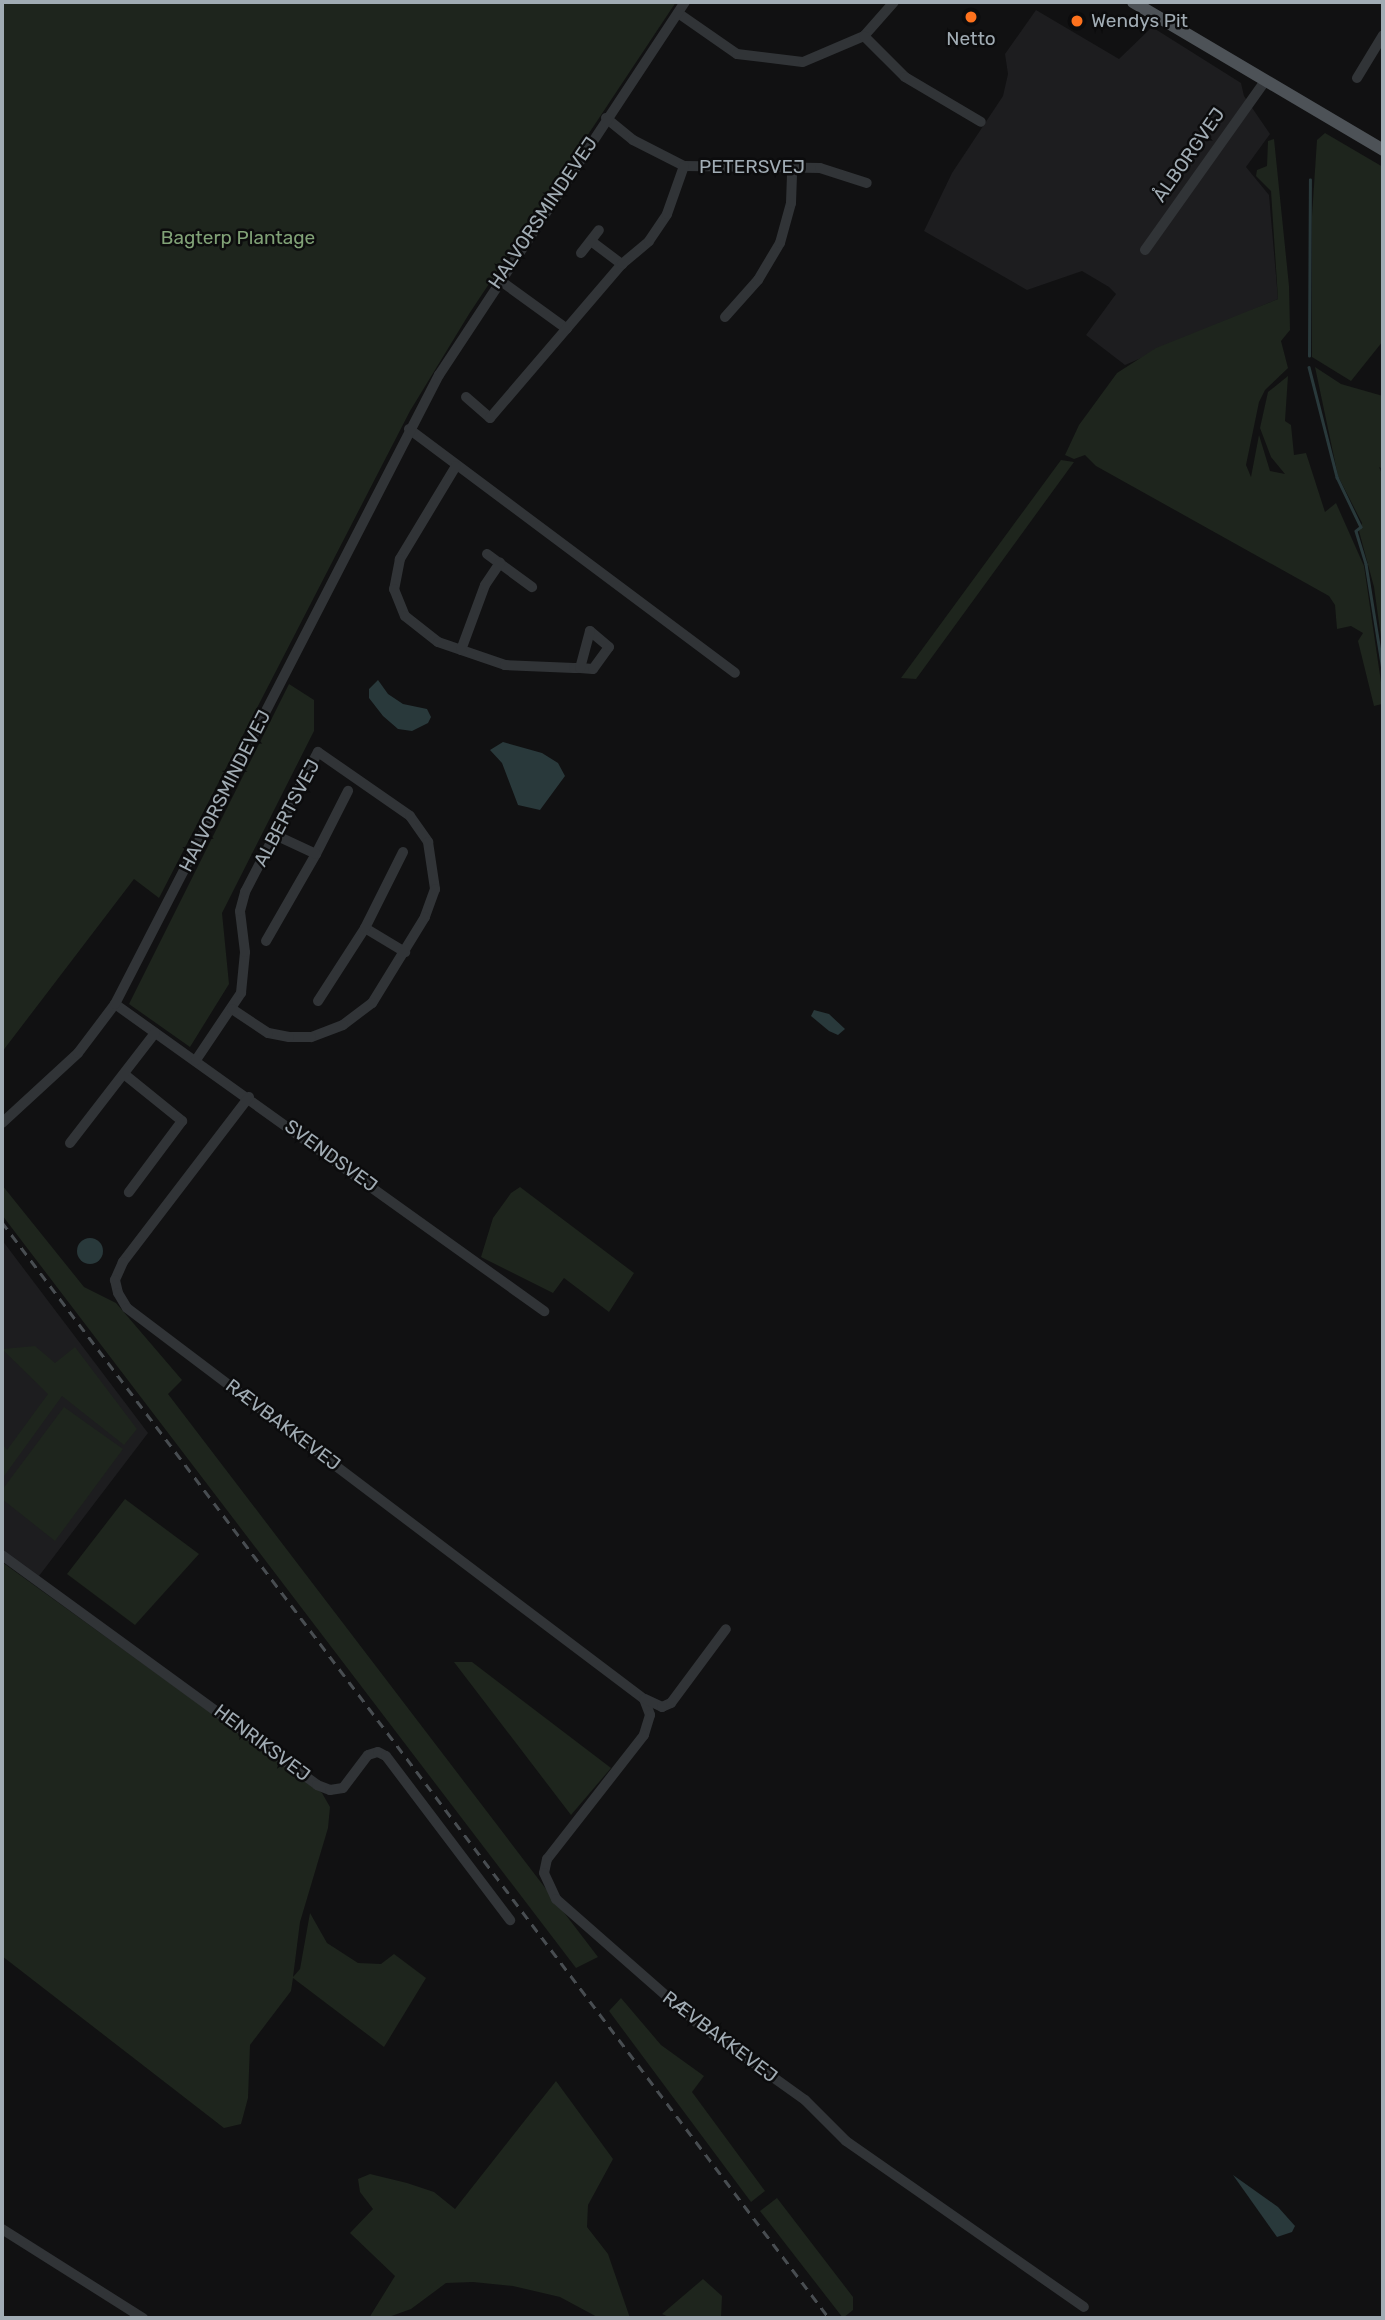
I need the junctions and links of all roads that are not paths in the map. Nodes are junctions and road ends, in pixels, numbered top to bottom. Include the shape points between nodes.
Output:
1 (685, 2) edge
2 (894, 2) edge
3 (1133, 2) edge
4 (678, 13) junction
5 (1383, 35) edge
6 (864, 36) junction
7 (1357, 78) dead end
8 (1265, 81) junction
9 (606, 118) junction
10 (981, 122) dead end
11 (1383, 150) edge
12 (684, 166) junction
13 (792, 167) junction
14 (867, 183) dead end
15 (599, 230) dead end
16 (591, 241) junction
17 (1145, 250) dead end
18 (581, 253) dead end
19 (622, 264) junction
20 (498, 279) junction
21 (725, 317) dead end
22 (567, 329) junction
23 (466, 397) dead end
24 (409, 429) junction
25 (456, 466) junction
26 (487, 554) dead end
27 (500, 563) junction
28 (532, 587) dead end
29 (461, 650) junction
30 (580, 668) dead end
31 (735, 673) dead end
32 (348, 791) dead end
33 (275, 835) junction
34 (403, 852) dead end
35 (316, 854) junction
36 (365, 928) junction
37 (266, 941) dead end
38 (405, 952) junction
39 (318, 1001) dead end
40 (115, 1004) junction
41 (232, 1009) junction
42 (155, 1033) junction
43 (196, 1060) junction
44 (124, 1074) junction
45 (250, 1097) junction
46 (2, 1124) edge
47 (70, 1143) dead end
48 (130, 1192) dead end
49 (544, 1311) dead end
50 (2, 1555) edge
51 (726, 1629) dead end
52 (644, 1699) junction
53 (510, 1920) dead end
54 (2, 2229) edge
55 (1084, 2307) dead end
56 (143, 2318) edge

1 - 4 street, HALVORSMINDEVEJ
2 - 6 street
3 - 8 main road
4 - 6 street via 716,42 752,59 803,62
4 - 9 street, HALVORSMINDEVEJ
5 - 7 street
6 - 10 street via 905,78
8 - 11 main road
8 - 17 street, ÅLBORGVEJ
9 - 12 street, PETERSVEJ via 634,140
9 - 20 street, HALVORSMINDEVEJ
12 - 13 street, PETERSVEJ via 708,170
12 - 19 street via 660,226
13 - 14 street, PETERSVEJ via 838,170
13 - 21 street via 791,203 780,243 758,280
15 - 16 street
16 - 18 street
16 - 19 street
19 - 22 street
20 - 22 street
20 - 24 street, HALVORSMINDEVEJ
22 - 23 street via 490,418
24 - 25 street
24 - 40 street, HALVORSMINDEVEJ
25 - 29 street via 400,559 394,589 414,625
25 - 31 street
26 - 27 street
27 - 28 street
27 - 29 street via 485,585
29 - 30 street via 505,665
32 - 35 street
33 - 35 street
33 - 38 street, ALBERTSVEJ via 318,752 410,816 428,842 435,888
33 - 41 street, ALBERTSVEJ via 240,911 245,975
34 - 36 street
35 - 37 street
36 - 38 street
36 - 39 street
38 - 41 street, ALBERTSVEJ via 372,1003 357,1017 326,1033 289,1037 268,1032
40 - 42 street, SVENDSVEJ
40 - 46 street, HALVORSMINDEVEJ via 78,1053
41 - 43 street, ALBERTSVEJ
42 - 43 street, SVENDSVEJ
42 - 44 street
43 - 45 street, SVENDSVEJ
44 - 47 street
44 - 48 street via 182,1121
45 - 49 street, SVENDSVEJ
45 - 52 street, RÆVBAKKEVEJ via 123,1262 115,1280 118,1293 138,1316
50 - 53 street, HENRIKSVEJ via 317,1784 330,1790 343,1788 368,1755 378,1752 386,1756
51 - 52 street via 671,1703 662,1707
52 - 55 street, RÆVBAKKEVEJ via 650,1715 645,1735 547,1859 547,1886 556,1899 696,2022 805,2099 846,2141
54 - 56 street

